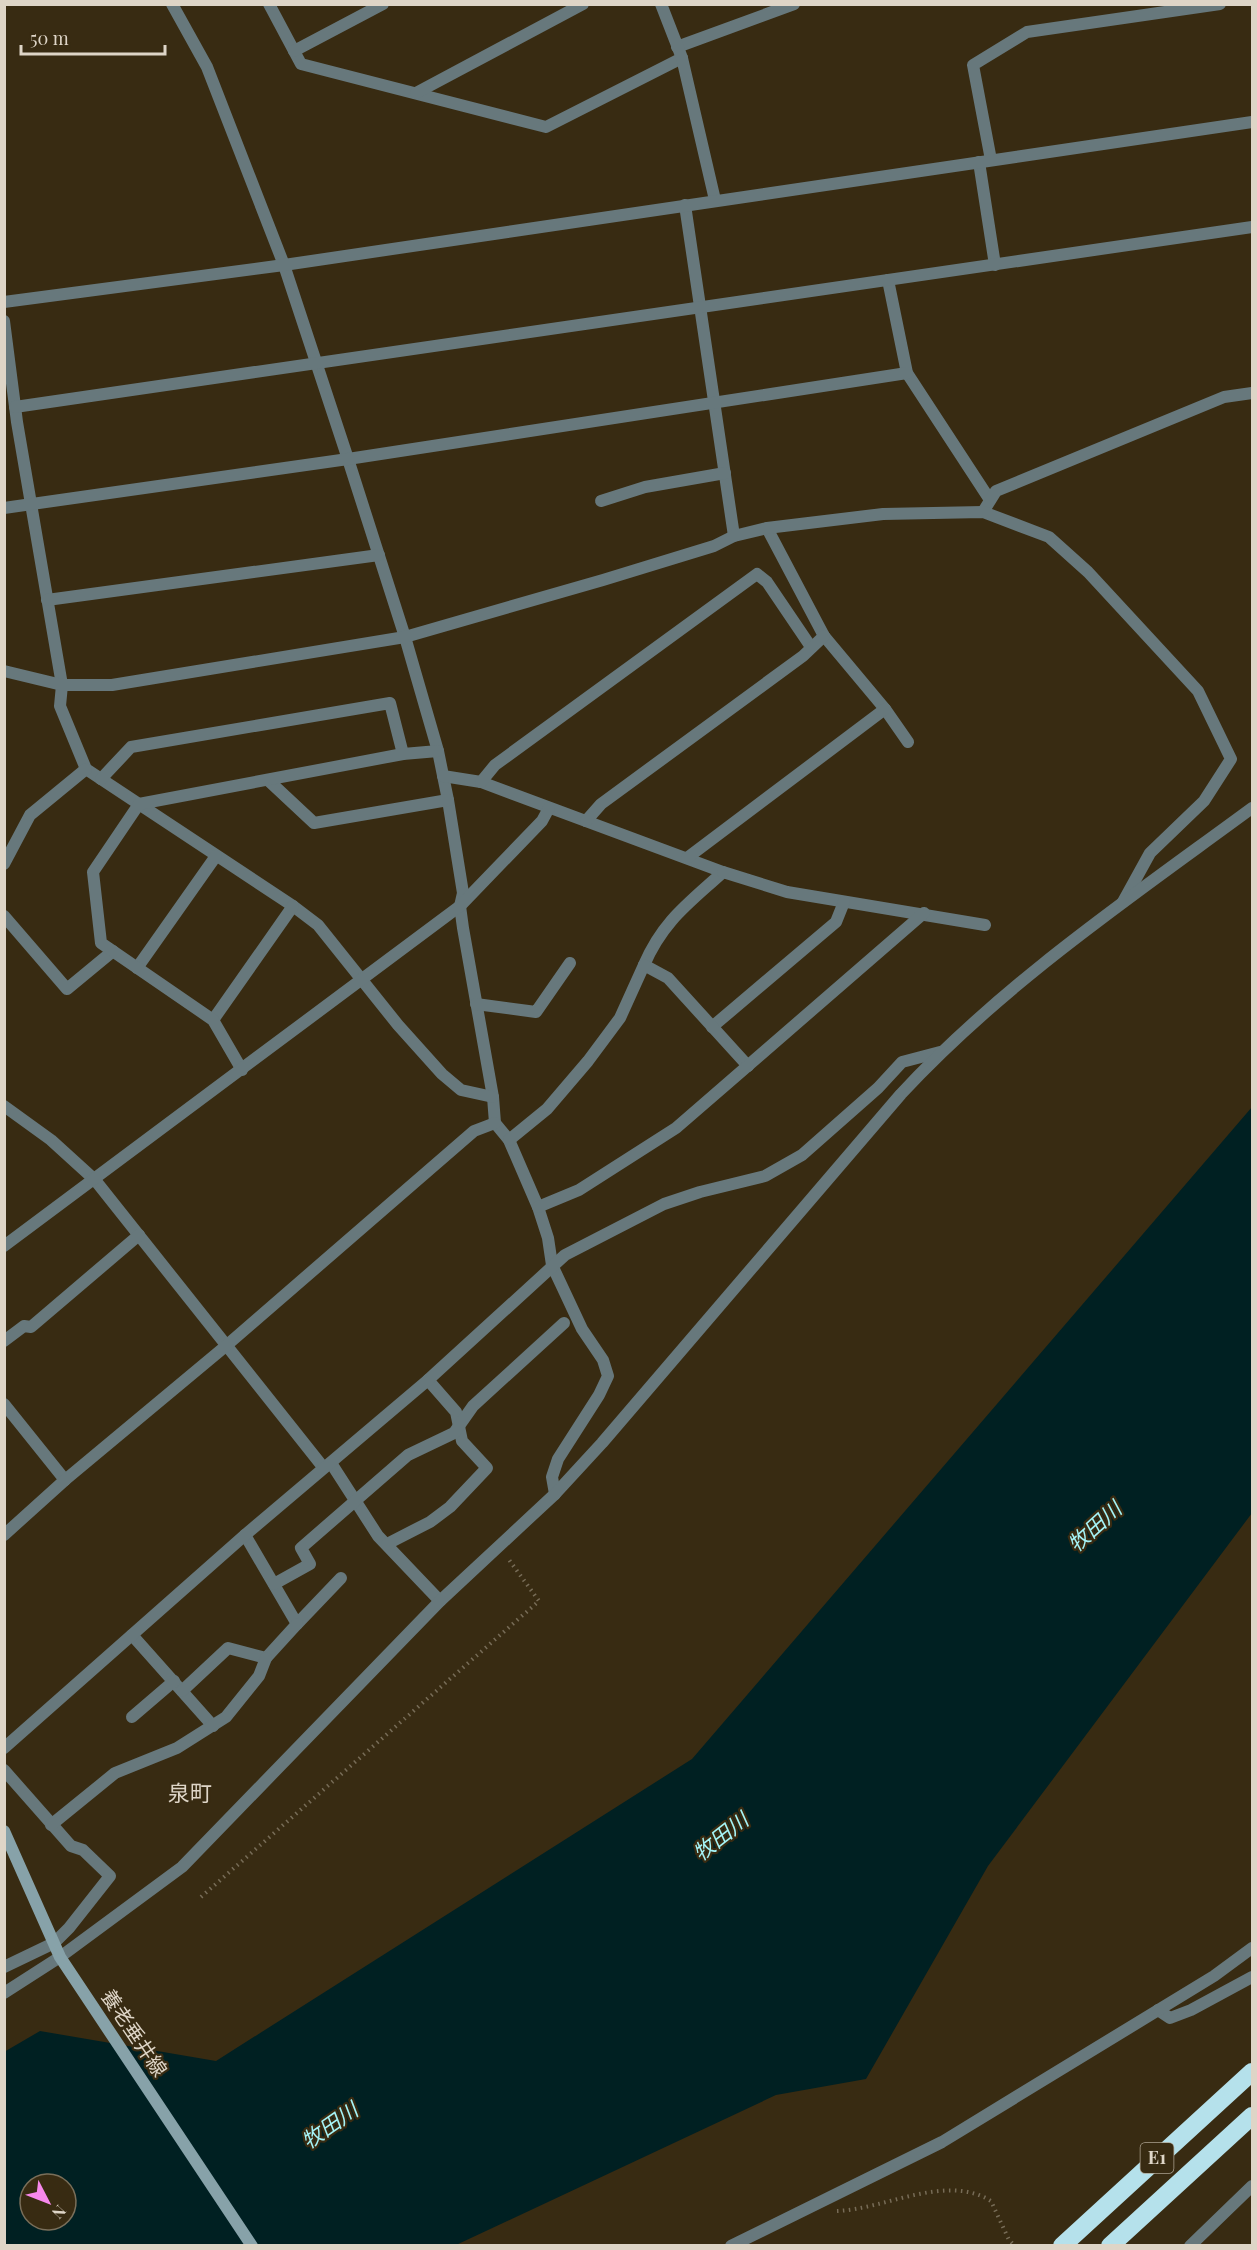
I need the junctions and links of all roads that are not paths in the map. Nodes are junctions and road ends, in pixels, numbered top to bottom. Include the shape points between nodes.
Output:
1 (269, 4) edge
2 (383, 4) edge
3 (583, 4) edge
4 (661, 4) edge
5 (794, 4) edge
6 (1220, 4) edge
7 (177, 6) edge
8 (294, 51) junction
9 (680, 52) junction
10 (416, 93) junction
11 (1252, 122) edge
12 (985, 161) junction
13 (715, 200) junction
14 (685, 205) junction
15 (1252, 227) edge
16 (284, 265) junction
17 (994, 265) junction
18 (888, 280) junction
19 (4, 302) edge
20 (701, 308) junction
21 (4, 321) edge
22 (317, 364) junction
23 (907, 373) junction
24 (1252, 393) edge
25 (715, 403) junction
26 (15, 407) junction
27 (11, 423) edge
28 (348, 459) junction
29 (725, 473) junction
30 (990, 500) junction
31 (601, 501) dead end
32 (32, 503) junction
33 (4, 508) edge
34 (983, 512) junction
35 (767, 528) junction
36 (734, 536) junction
37 (379, 555) junction
38 (47, 600) junction
39 (824, 636) junction
40 (405, 637) junction
41 (812, 646) junction
42 (4, 671) edge
43 (62, 685) junction
44 (885, 709) junction
45 (908, 742) dead end
46 (438, 751) junction
47 (403, 754) junction
48 (86, 769) junction
49 (443, 776) junction
50 (101, 779) junction
51 (268, 780) junction
52 (481, 782) junction
53 (448, 800) junction
54 (139, 804) junction
55 (549, 808) junction
56 (1252, 808) edge
57 (586, 821) junction
58 (216, 856) junction
59 (687, 858) junction
60 (4, 864) edge
61 (723, 872) junction
62 (844, 902) junction
63 (1123, 902) junction
64 (293, 906) junction
65 (460, 906) junction
66 (924, 913) junction
67 (4, 916) edge
68 (986, 925) dead end
69 (113, 951) junction
70 (570, 963) dead end
71 (644, 965) junction
72 (137, 968) junction
73 (362, 980) junction
74 (476, 1004) junction
75 (213, 1020) junction
76 (712, 1028) junction
77 (940, 1052) junction
78 (748, 1066) junction
79 (242, 1070) junction
80 (493, 1097) junction
81 (4, 1106) edge
82 (495, 1123) junction
83 (509, 1140) junction
84 (95, 1180) junction
85 (538, 1207) junction
86 (140, 1235) junction
87 (4, 1246) edge
88 (552, 1265) junction
89 (564, 1323) dead end
90 (4, 1341) edge
91 (227, 1345) junction
92 (428, 1380) junction
93 (4, 1404) edge
94 (460, 1424) junction
95 (327, 1465) junction
96 (65, 1480) junction
97 (555, 1494) junction
98 (355, 1499) junction
99 (4, 1535) edge
100 (245, 1535) junction
101 (387, 1544) junction
102 (341, 1578) dead end
103 (274, 1584) junction
104 (440, 1601) junction
105 (297, 1624) junction
106 (132, 1635) junction
107 (266, 1658) junction
108 (178, 1686) junction
109 (132, 1718) dead end
110 (213, 1726) junction
111 (4, 1748) edge
112 (4, 1770) edge
113 (51, 1825) junction
114 (4, 1831) edge
115 (54, 1942) junction
116 (1252, 1948) edge
117 (60, 1957) junction
118 (4, 1967) edge
119 (1252, 1977) edge
120 (4, 1993) edge
121 (1158, 2010) junction
122 (1252, 2072) edge
123 (1252, 2116) edge
124 (1252, 2186) edge
125 (252, 2246) edge
126 (730, 2246) edge
127 (1062, 2246) edge
128 (1110, 2246) edge
129 (1190, 2246) edge

1 - 8 street
2 - 8 street
3 - 10 street
4 - 9 street
5 - 9 street
6 - 12 street via 1028,32 973,65
7 - 16 street via 207,67
8 - 10 street via 301,64
9 - 10 street via 546,127
9 - 13 street
11 - 12 street
12 - 13 street
12 - 17 street
13 - 14 street
14 - 16 street
14 - 20 street
15 - 17 street
16 - 19 street
16 - 22 street
17 - 18 street
18 - 20 street
18 - 23 street
20 - 22 street
20 - 25 street
21 - 26 street
22 - 26 street
22 - 28 street
23 - 25 street
23 - 30 street
24 - 30 street via 1224,397 996,491
25 - 28 street
25 - 29 street
26 - 27 street
27 - 32 street
28 - 32 street
28 - 37 street
29 - 31 street
29 - 36 street
30 - 34 street
32 - 33 street
32 - 38 street
34 - 35 street via 883,514
34 - 63 street via 1049,537 1088,572 1198,692 1231,759 1204,801 1150,853
35 - 36 street
35 - 39 street
36 - 40 street via 614,577
37 - 38 street
37 - 40 street
38 - 43 street
39 - 41 street
39 - 44 street
40 - 43 street via 112,686
40 - 46 street
41 - 52 street via 767,582 757,574 495,765
41 - 57 street via 601,804
42 - 43 street
43 - 48 street via 60,706
44 - 45 street
44 - 59 street
46 - 47 street
46 - 49 street
47 - 50 street via 390,703 131,747
47 - 51 street
48 - 50 street
48 - 60 street via 30,815
49 - 52 street
49 - 53 street
50 - 54 street
51 - 53 street via 314,823
51 - 54 street
52 - 55 street
53 - 65 street via 462,893
54 - 58 street
54 - 69 street via 93,872 100,943
55 - 57 street
55 - 65 street via 542,821
56 - 63 street
57 - 59 street
58 - 64 street
58 - 72 street
59 - 61 street
61 - 62 street via 787,892
61 - 71 street via 670,920
62 - 66 street
62 - 76 street via 836,922
63 - 77 street
64 - 73 street via 318,925
64 - 75 street
65 - 73 street
65 - 74 street
66 - 68 street
66 - 78 street
67 - 69 street via 67,989
69 - 72 street
70 - 74 street via 536,1012
71 - 76 street via 668,978
71 - 83 street via 620,1018 588,1061 547,1109
72 - 75 street
73 - 79 street
73 - 80 street via 442,1074 461,1090
74 - 80 street
75 - 79 street
76 - 78 street
77 - 88 street via 902,1062 802,1155 765,1176 664,1204
77 - 97 street
78 - 85 street via 676,1128 579,1190
79 - 84 street
80 - 82 street
81 - 84 street via 51,1140
82 - 83 street
82 - 91 street via 474,1131
83 - 85 street
84 - 86 street
84 - 87 street
85 - 88 street
86 - 90 street via 31,1327 24,1326
86 - 91 street
88 - 92 street
88 - 97 street via 608,1376 558,1459 552,1477
89 - 94 street via 473,1406
91 - 95 street
91 - 96 street
92 - 94 street via 456,1412
92 - 95 street
93 - 96 street
94 - 98 street via 454,1433 408,1455
94 - 101 street via 462,1441 487,1468 450,1508
95 - 98 street
95 - 100 street
96 - 99 street
97 - 104 street
98 - 101 street
98 - 103 street via 301,1548 310,1564
100 - 103 street
100 - 106 street
101 - 104 street
102 - 105 street
103 - 105 street
104 - 117 street via 182,1867
105 - 107 street
106 - 108 street
106 - 111 street
107 - 108 street via 228,1648
107 - 110 street via 260,1676 226,1717
108 - 109 street
108 - 110 street
110 - 113 street via 163,1755 115,1773
112 - 113 street
113 - 115 street via 110,1876
114 - 115 main road, 養老垂井線
115 - 117 main road, 養老垂井線
115 - 118 street
116 - 121 street
117 - 120 street
117 - 125 main road, 養老垂井線
119 - 121 street via 1170,2018
121 - 126 street via 942,2142
122 - 127 highway, E1
123 - 128 highway, E1
124 - 129 street

